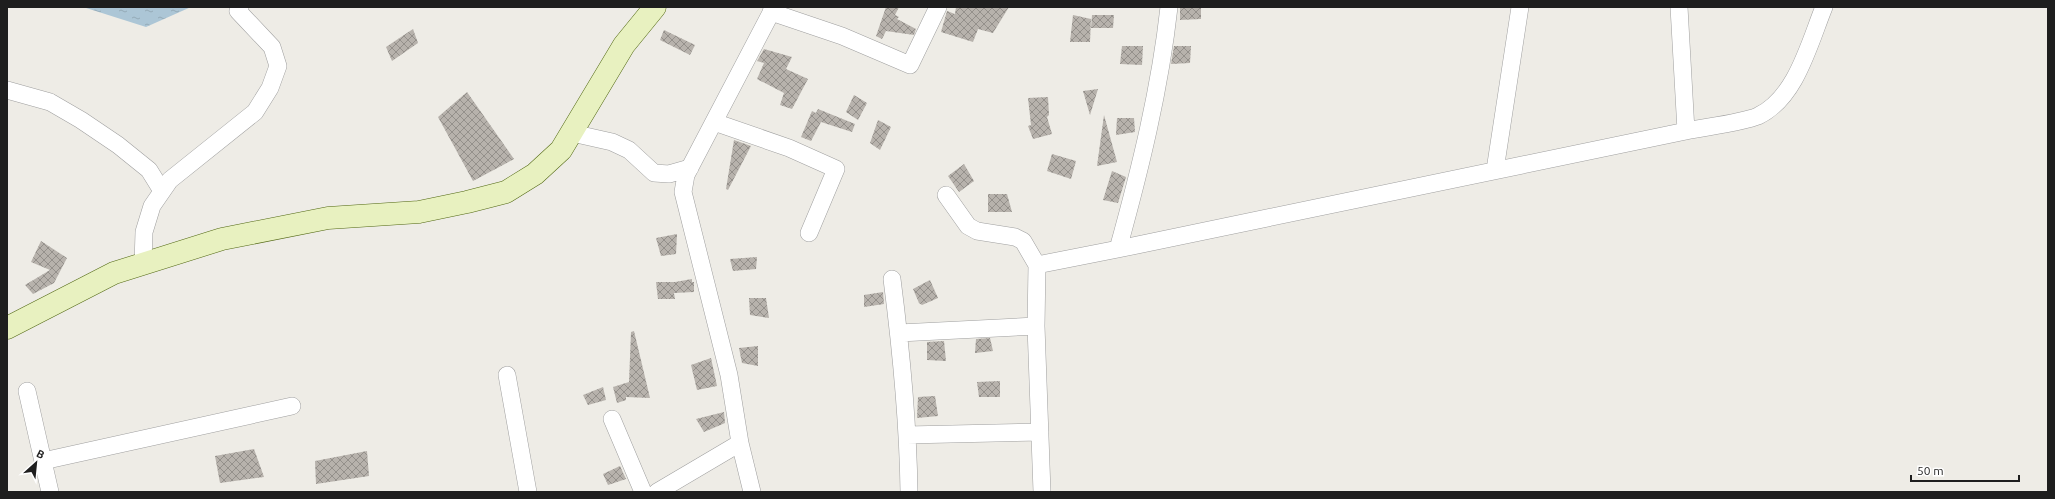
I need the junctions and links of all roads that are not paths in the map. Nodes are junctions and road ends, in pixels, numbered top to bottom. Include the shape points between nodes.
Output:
1 (240, 7) edge
2 (655, 7) edge
3 (938, 7) edge
4 (1169, 7) edge
5 (1520, 7) edge
6 (1679, 7) edge
7 (1824, 7) edge
8 (772, 9) edge
9 (7, 90) edge
10 (714, 122) junction
11 (1686, 131) junction
12 (572, 133) junction
13 (690, 168) junction
14 (1495, 170) junction
15 (660, 174) junction
16 (162, 191) junction
17 (683, 192) junction
18 (946, 195) dead end
19 (809, 233) dead end
20 (1118, 250) junction
21 (143, 264) junction
22 (1037, 264) junction
23 (892, 279) dead end
24 (1036, 326) junction
25 (7, 328) edge
26 (899, 333) junction
27 (507, 374) dead end
28 (27, 391) dead end
29 (292, 406) dead end
30 (612, 419) dead end
31 (1040, 432) junction
32 (907, 435) junction
33 (740, 443) junction
34 (43, 461) junction
35 (50, 492) edge
36 (528, 492) edge
37 (643, 492) edge
38 (657, 492) edge
39 (752, 492) edge
40 (909, 492) edge
41 (1042, 492) edge

1 - 16 street via 238,11 272,47 278,66 270,88 255,112 188,164
2 - 12 street via 624,45
3 - 8 street via 910,65
4 - 20 street via 1164,46 1132,198
5 - 14 street
6 - 11 street
7 - 11 street via 1797,74 1785,94 1772,108 1756,116
8 - 10 street
9 - 16 street via 50,102 81,120 149,170
10 - 13 street
10 - 19 street via 789,148 836,169
11 - 14 street
12 - 15 street via 618,144
12 - 21 street via 561,150 535,174 506,192 419,212 321,219 222,239
13 - 15 street
13 - 17 street
14 - 20 street
15 - 17 street
16 - 21 street via 152,206 144,232
17 - 33 street via 729,375
18 - 22 street via 968,226 977,231 1015,237 1023,241
20 - 22 street
21 - 25 street via 114,273
22 - 24 street
23 - 26 street
24 - 26 street
24 - 31 street
26 - 32 street
27 - 36 street
28 - 34 street
29 - 34 street
30 - 37 street
31 - 32 street
31 - 41 street
32 - 40 street
33 - 38 street
33 - 39 street
34 - 35 street

